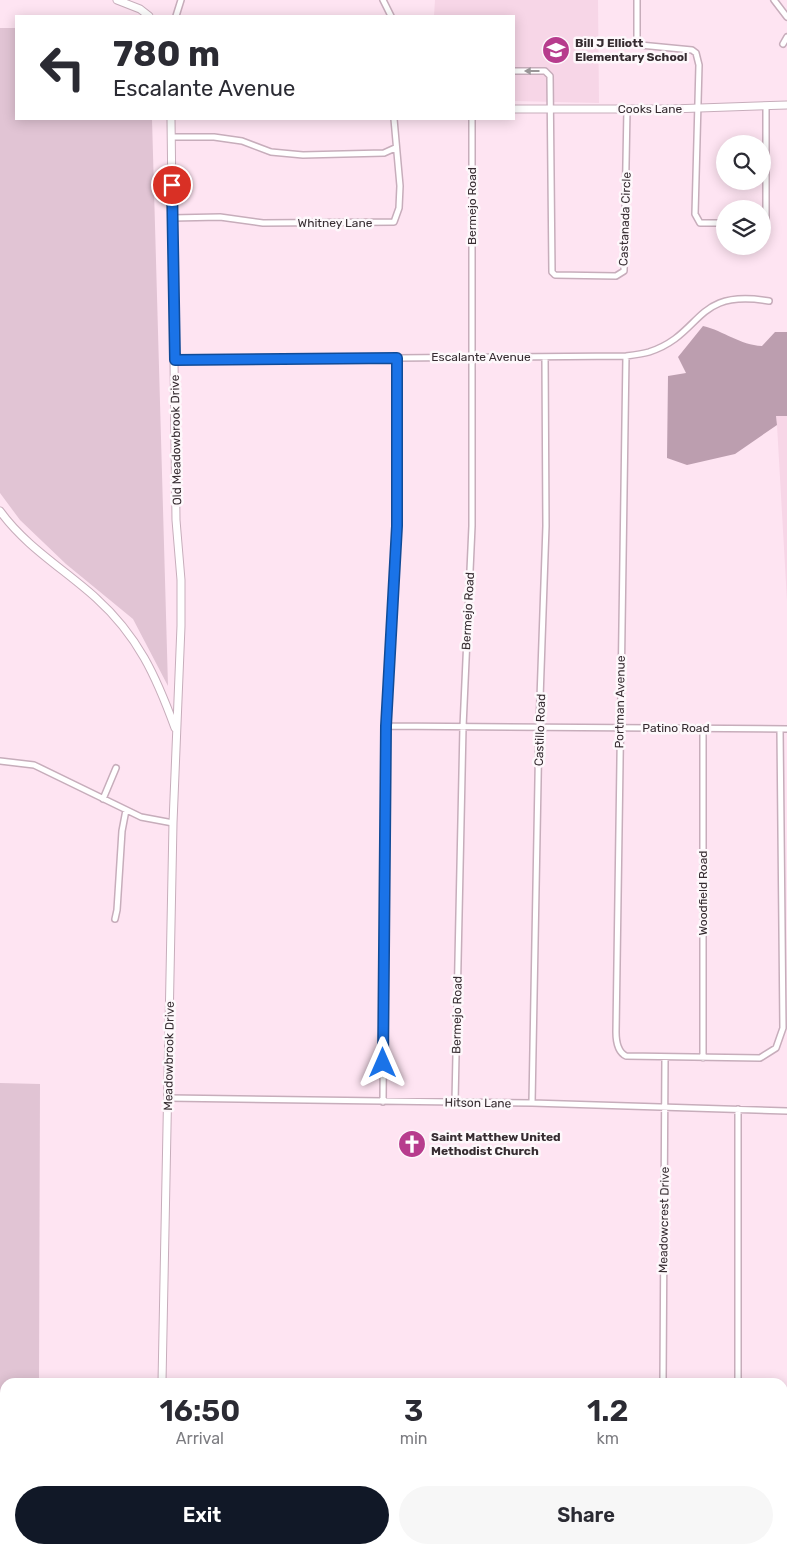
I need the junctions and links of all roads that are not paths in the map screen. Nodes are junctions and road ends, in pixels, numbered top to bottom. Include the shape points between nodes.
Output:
1 (117, 0) edge
2 (181, 0) edge
3 (383, 0) edge
4 (637, 0) edge
5 (774, 0) edge
6 (148, 15) edge
7 (176, 15) edge
8 (390, 15) edge
9 (787, 17) edge
10 (787, 37) edge
11 (783, 44) dead end
12 (515, 71) edge
13 (787, 105) edge
14 (766, 106) junction
15 (515, 109) edge
16 (551, 109) junction
17 (628, 109) junction
18 (696, 109) junction
19 (171, 120) edge
20 (394, 120) edge
21 (472, 120) edge
22 (171, 137) junction
23 (395, 148) junction
24 (766, 200) edge
25 (172, 218) junction
26 (716, 223) edge
27 (769, 301) dead end
28 (626, 356) junction
29 (471, 357) junction
30 (545, 357) junction
31 (397, 358) junction
32 (175, 360) junction
33 (0, 511) edge
34 (386, 726) junction
35 (463, 727) junction
36 (539, 727) junction
37 (620, 728) junction
38 (703, 728) junction
39 (780, 729) junction
40 (787, 729) edge
41 (176, 730) junction
42 (0, 761) edge
43 (116, 768) dead end
44 (103, 799) junction
45 (126, 810) junction
46 (173, 823) junction
47 (115, 918) dead end
48 (666, 1058) junction
49 (703, 1058) junction
50 (169, 1098) junction
51 (383, 1102) junction
52 (455, 1102) junction
53 (532, 1103) junction
54 (665, 1106) junction
55 (738, 1109) junction
56 (787, 1111) edge
57 (162, 1378) edge
58 (663, 1378) edge
59 (738, 1378) edge

1 - 6 main road
2 - 7 street
3 - 8 street
4 - 18 street via 637,39 640,45 696,53 699,66
5 - 9 street
10 - 11 street
16 -> 12 street via 549,73
13 - 14 main road, Cooks Lane
14 - 18 main road, Cooks Lane
14 - 24 street
15 - 16 main road, Cooks Lane
16 - 17 main road, Cooks Lane
16 - 17 street, Castanada Circle via 552,272 560,276 616,276 624,271
17 - 18 main road, Cooks Lane
18 - 26 street via 695,214 700,223
19 - 22 main road, Old Meadowbrook Drive
20 - 23 street, Whitney Lane
21 - 29 street, Bermejo Road
22 - 23 street via 214,137 242,141 271,152 303,155 384,153
22 - 25 main road, Old Meadowbrook Drive
23 - 25 street, Whitney Lane via 400,208 394,222 263,223 220,217
25 - 32 main road, Old Meadowbrook Drive
27 - 28 street, Escalante Avenue via 750,298 720,302 704,311 664,345 649,352
28 - 30 street, Escalante Avenue
28 - 37 street, Portman Avenue
29 - 30 street, Escalante Avenue
29 - 31 street, Escalante Avenue
29 - 35 street, Bermejo Road via 472,526
30 - 36 street, Castillo Road via 546,526
31 - 32 street, Escalante Avenue
31 - 34 street via 397,526
32 - 41 main road, Old Meadowbrook Drive via 176,520 181,580
33 - 41 main road via 37,551 73,578 120,623 156,677
34 - 35 street, Patino Road
34 - 51 street
35 - 36 street, Patino Road
35 - 52 street, Bermejo Road
36 - 37 street, Patino Road
36 - 53 street, Castillo Road
37 - 38 street, Patino Road
37 - 48 street, Portman Avenue via 616,1032 619,1047 626,1056
38 - 39 street, Patino Road
38 - 49 street, Woodfield Road
39 - 40 street, Patino Road
39 - 49 street via 783,1028 771,1053 760,1058
41 - 46 main road, Meadowbrook Drive
42 - 44 street via 34,765
43 - 44 street
44 - 45 street
45 - 46 street via 141,817
45 - 47 street
46 - 50 main road, Meadowbrook Drive
48 - 49 street
48 - 54 street, Meadowcrest Drive
50 - 51 street, Hitson Lane
50 - 57 main road, Meadowbrook Drive
51 - 52 street, Hitson Lane
52 - 53 street, Hitson Lane
53 - 54 street, Hitson Lane
54 - 55 street, Hitson Lane
54 - 58 street, Meadowcrest Drive
55 - 56 street, Hitson Lane
55 - 59 street

